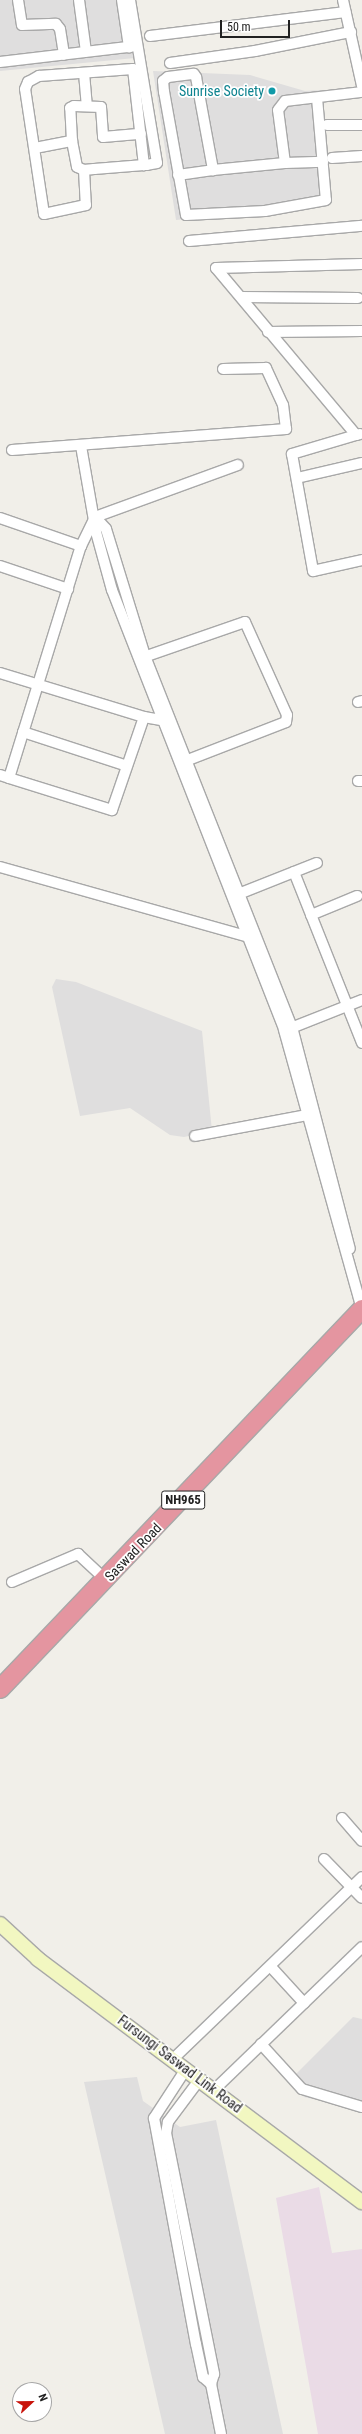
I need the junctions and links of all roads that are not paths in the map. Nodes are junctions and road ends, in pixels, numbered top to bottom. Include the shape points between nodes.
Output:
1 (18, 0) edge
2 (79, 0) edge
3 (122, 0) edge
4 (130, 0) edge
5 (343, 0) edge
6 (346, 12) junction
7 (350, 32) junction
8 (150, 36) dead end
9 (133, 46) junction
10 (86, 52) junction
11 (64, 55) junction
12 (0, 62) edge
13 (170, 63) dead end
14 (84, 73) junction
15 (362, 86) edge
16 (362, 92) edge
17 (317, 98) junction
18 (87, 105) junction
19 (327, 125) dead end
20 (362, 125) edge
21 (141, 134) junction
22 (72, 141) junction
23 (35, 148) junction
24 (362, 156) edge
25 (328, 160) junction
26 (285, 163) junction
27 (144, 165) junction
28 (84, 170) junction
29 (213, 170) junction
30 (178, 175) junction
31 (362, 226) edge
32 (189, 241) dead end
33 (362, 264) edge
34 (241, 298) junction
35 (358, 298) dead end
36 (362, 331) edge
37 (268, 332) junction
38 (222, 369) dead end
39 (359, 434) edge
40 (81, 446) junction
41 (12, 450) dead end
42 (362, 463) edge
43 (238, 465) dead end
44 (297, 478) junction
45 (95, 516) junction
46 (0, 518) edge
47 (81, 546) junction
48 (362, 560) edge
49 (0, 566) edge
50 (68, 589) junction
51 (142, 657) junction
52 (0, 673) edge
53 (39, 687) junction
54 (144, 717) junction
55 (168, 721) junction
56 (23, 732) junction
57 (184, 762) junction
58 (127, 766) junction
59 (4, 776) edge
60 (317, 863) dead end
61 (0, 867) edge
62 (294, 872) junction
63 (236, 894) junction
64 (357, 896) dead end
65 (311, 915) junction
66 (253, 938) junction
67 (362, 1000) edge
68 (348, 1005) junction
69 (288, 1029) junction
70 (362, 1043) edge
71 (310, 1114) junction
72 (195, 1136) dead end
73 (362, 1288) edge
74 (362, 1309) edge
75 (106, 1580) junction
76 (12, 1582) dead end
77 (0, 1689) edge
78 (342, 1818) dead end
79 (362, 1841) edge
80 (324, 1859) dead end
81 (362, 1877) edge
82 (352, 1889) junction
83 (362, 1898) edge
84 (0, 1924) edge
85 (362, 1947) edge
86 (271, 1967) junction
87 (304, 2003) junction
88 (261, 2044) junction
89 (174, 2059) junction
90 (186, 2069) junction
91 (200, 2079) junction
92 (215, 2090) junction
93 (362, 2107) edge
94 (362, 2202) edge
95 (211, 2384) junction
96 (221, 2434) edge

1 - 11 street via 22,25 56,24 60,29
2 - 10 street
3 - 9 street
4 - 9 street
5 - 6 street
6 - 7 street
6 - 8 street
7 - 13 street via 255,51
7 - 15 street
9 - 10 street
9 - 27 street via 157,159 157,163
10 - 11 street
11 - 12 street
14 - 18 street
14 - 21 street via 133,69
14 - 23 street via 39,76 26,85
16 - 17 street
17 - 25 street
17 - 26 street via 281,104 278,110
18 - 21 street via 92,109 101,107 103,137
18 - 22 street via 70,108
19 - 20 street
21 - 27 street
22 - 23 street
22 - 28 street via 77,167
23 - 28 street via 44,214 86,205
24 - 25 street
25 - 26 street
25 - 30 street via 326,200 265,211 186,215
26 - 29 street
27 - 28 street
29 - 30 street
29 - 30 street via 196,77 183,74 164,81
31 - 32 street
33 - 34 street via 216,268
34 - 35 street
34 - 37 street
36 - 37 street
37 - 39 street
38 - 40 street via 266,368 283,406 286,429
39 - 44 street via 292,454
40 - 41 street
40 - 45 street
42 - 44 street
43 - 45 street
44 - 48 street via 313,571
45 - 47 street
45 - 51 street via 106,529
46 - 47 street
47 - 50 street
49 - 50 street
50 - 53 street
51 - 55 street
51 - 57 street via 245,622 262,653 287,715 286,722
52 - 53 street
53 - 54 street
53 - 56 street
54 - 55 street
54 - 58 street
55 - 57 street
56 - 58 street
56 - 59 street
57 - 63 street
58 - 59 street via 112,810
60 - 62 street
61 - 66 street
62 - 63 street
62 - 65 street
63 - 66 street
64 - 65 street
65 - 68 street
66 - 69 street
67 - 68 street
68 - 69 street
68 - 70 street
69 - 71 street
71 - 72 street
71 - 73 street
71 - 74 street
74 - 75 highway, Saswad Road / NH965
75 - 76 street via 78,1554
75 - 77 highway, Saswad Road / NH965
78 - 79 street
80 - 82 street
81 - 82 street
82 - 83 street
82 - 86 street
84 - 89 street, Fursungi Saswad Link Road via 38,1959
85 - 87 street
86 - 87 street
86 - 89 street
87 - 88 street
88 - 92 street
88 - 93 street via 302,2089
89 - 90 street, Fursungi Saswad Link Road
90 - 91 street, Fursungi Saswad Link Road
90 - 95 street via 156,2110 154,2118 203,2377
91 - 92 street, Fursungi Saswad Link Road
91 - 95 street via 168,2122 166,2133 214,2374
92 - 94 street, Fursungi Saswad Link Road
95 - 96 street

